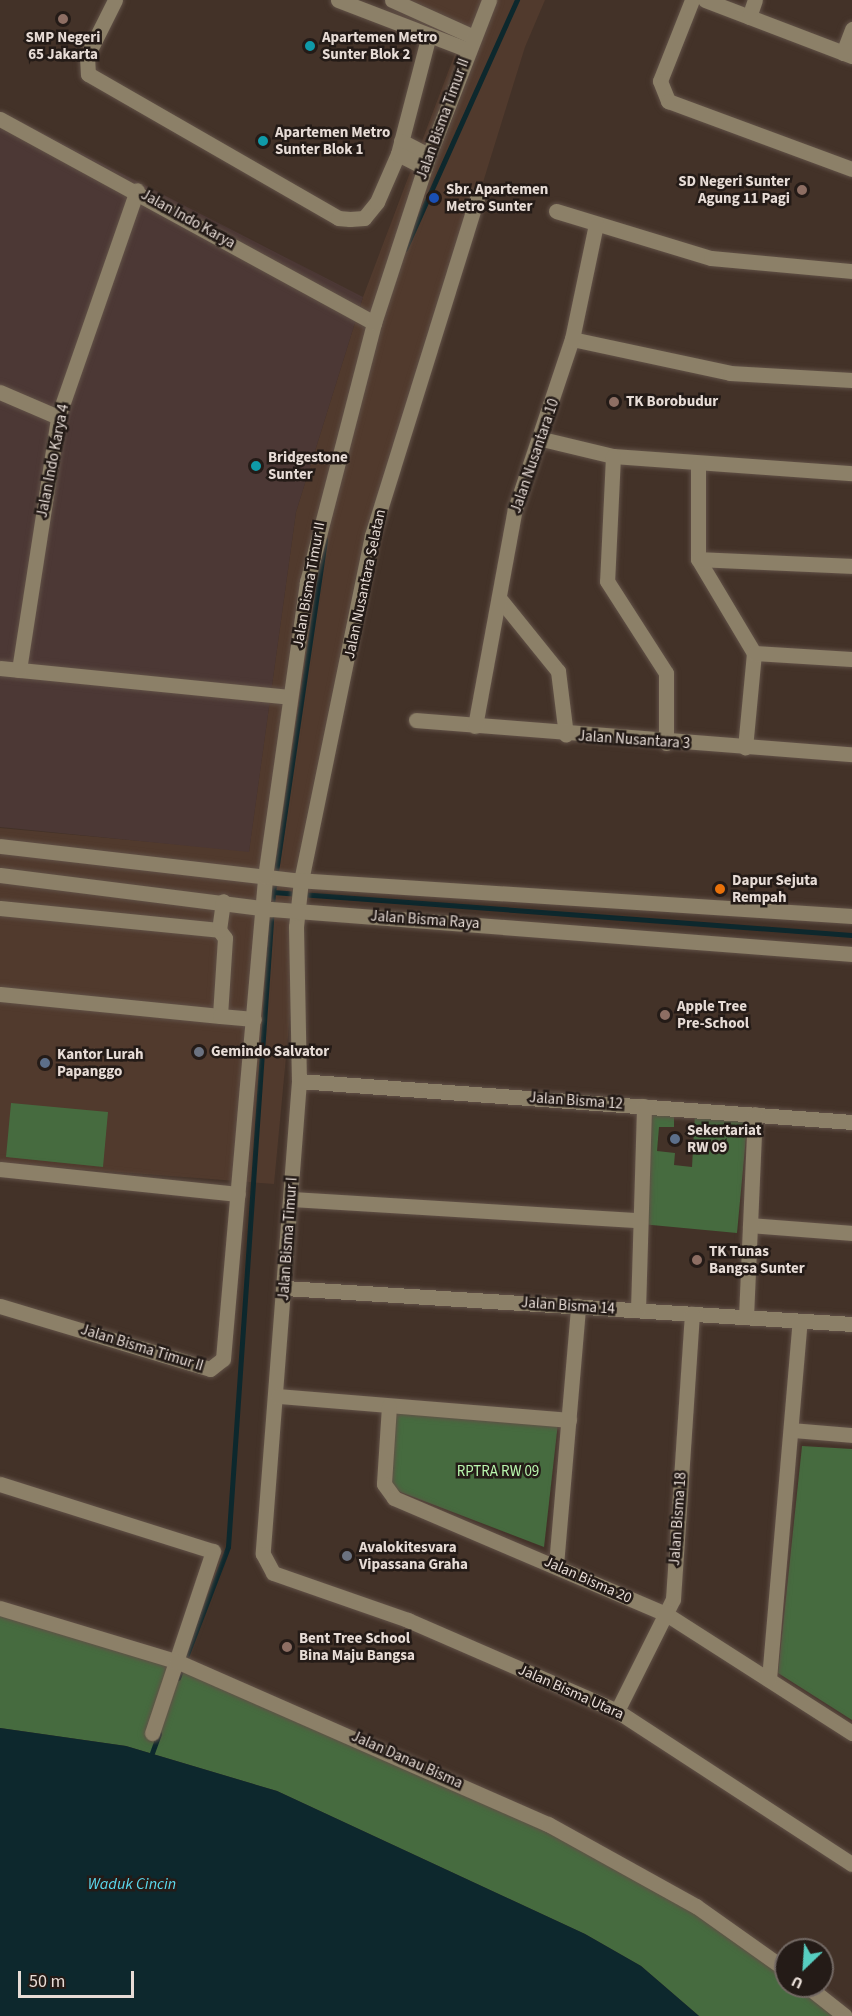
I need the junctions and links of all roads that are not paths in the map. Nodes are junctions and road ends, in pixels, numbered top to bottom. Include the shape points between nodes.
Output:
1 (115, 0) edge
2 (338, 0) edge
3 (392, 0) edge
4 (489, 0) edge
5 (692, 0) edge
6 (705, 0) edge
7 (755, 0) edge
8 (749, 17) junction
9 (852, 29) edge
10 (429, 35) junction
11 (471, 44) junction
12 (848, 54) edge
13 (0, 119) edge
14 (399, 147) junction
15 (427, 161) junction
16 (852, 169) edge
17 (137, 190) junction
18 (478, 195) dead end
19 (556, 211) dead end
20 (596, 224) junction
21 (852, 271) edge
22 (374, 323) junction
23 (572, 339) junction
24 (852, 380) edge
25 (0, 392) edge
26 (58, 417) junction
27 (542, 440) junction
28 (613, 456) junction
29 (698, 466) junction
30 (852, 473) edge
31 (699, 559) junction
32 (852, 566) edge
33 (499, 598) junction
34 (754, 653) junction
35 (852, 659) edge
36 (0, 668) edge
37 (19, 670) junction
38 (290, 697) junction
39 (416, 720) dead end
40 (475, 726) junction
41 (566, 735) junction
42 (666, 743) junction
43 (745, 748) junction
44 (852, 754) edge
45 (0, 846) edge
46 (0, 875) edge
47 (268, 877) junction
48 (299, 881) junction
49 (223, 901) junction
50 (0, 908) edge
51 (267, 908) junction
52 (295, 908) junction
53 (852, 916) edge
54 (219, 930) junction
55 (852, 954) edge
56 (0, 994) edge
57 (220, 1016) junction
58 (254, 1019) junction
59 (299, 1081) junction
60 (644, 1106) junction
61 (755, 1114) junction
62 (852, 1122) edge
63 (0, 1169) edge
64 (238, 1194) junction
65 (291, 1199) junction
66 (639, 1220) junction
67 (750, 1225) junction
68 (852, 1233) edge
69 (285, 1288) junction
70 (0, 1306) edge
71 (578, 1306) junction
72 (638, 1310) junction
73 (692, 1314) junction
74 (746, 1317) junction
75 (800, 1321) junction
76 (852, 1324) edge
77 (278, 1396) junction
78 (389, 1406) junction
79 (569, 1420) junction
80 (792, 1430) junction
81 (852, 1435) edge
82 (0, 1484) edge
83 (556, 1565) junction
84 (267, 1566) joint
85 (0, 1608) edge
86 (666, 1614) junction
87 (179, 1662) junction
88 (770, 1678) junction
89 (617, 1711) junction
90 (152, 1733) dead end
91 (852, 1733) edge
92 (852, 1864) edge
93 (774, 1961) edge
94 (823, 1998) edge
95 (846, 2016) edge

1 - 14 street via 87,56 88,74 338,218 369,214
2 - 10 street
3 - 11 street
4 - 11 street, Jalan Bisma Timur II
5 - 16 street via 660,81 668,101
6 - 8 street
7 - 8 street
8 - 12 street
9 - 12 street
10 - 11 street
10 - 14 street
11 - 15 street, Jalan Bisma Timur II
13 - 17 street, Jalan Indo Karya
14 - 15 street
15 - 22 street, Jalan Bisma Timur II
17 - 22 street, Jalan Indo Karya
17 - 26 street, Jalan Indo Karya 4
18 - 48 street, Jalan Nusantara Selatan via 372,535
19 - 20 street
20 - 21 street via 711,258
20 - 23 street, Jalan Nusantara 10
22 - 38 street, Jalan Bisma Timur II via 320,520
23 - 24 street via 730,373
23 - 27 street, Jalan Nusantara 10
25 - 26 street
26 - 37 street, Jalan Indo Karya 4
27 - 28 street
27 - 33 street, Jalan Nusantara 10 via 515,509
28 - 29 street
28 - 42 street via 607,581 666,673
29 - 30 street
29 - 31 street
31 - 32 street
31 - 34 street
33 - 40 street, Jalan Nusantara 10
33 - 41 street via 558,671
34 - 35 street
34 - 43 street
36 - 37 street
37 - 38 street
38 - 47 street, Jalan Bisma Timur II
39 - 40 street, Jalan Nusantara 3
40 - 41 street, Jalan Nusantara 3
41 - 42 street, Jalan Nusantara 3
42 - 43 street, Jalan Nusantara 3
43 - 44 street, Jalan Nusantara 3
45 - 47 street, Jalan Bisma Raya
46 - 49 street, Jalan Bisma Raya
47 - 48 street, Jalan Bisma Raya
47 - 51 street, Jalan Bisma Timur II
48 - 52 street, Jalan Nusantara Selatan
48 - 53 street, Jalan Bisma Raya
49 - 51 street, Jalan Bisma Raya
49 - 54 street
50 - 54 street
51 - 52 street, Jalan Bisma Raya
51 - 58 street, Jalan Bisma Timur II
52 - 55 street, Jalan Bisma Raya
52 - 59 street, Jalan Bisma Timur I
54 - 57 street via 225,938
56 - 57 street
57 - 58 street
58 - 64 street, Jalan Bisma Timur II
59 - 60 street, Jalan Bisma 12
59 - 65 street, Jalan Bisma Timur I
60 - 61 street, Jalan Bisma 12
60 - 66 street
61 - 62 street, Jalan Bisma 12
61 - 67 street
63 - 64 street
64 - 70 street, Jalan Bisma Timur II via 223,1359 218,1368
65 - 66 street
65 - 69 street, Jalan Bisma Timur I
66 - 72 street
67 - 68 street
67 - 74 street
69 - 71 street, Jalan Bisma 14
69 - 77 street, Jalan Bisma Timur I
71 - 72 street, Jalan Bisma 14
71 - 79 street
72 - 73 street, Jalan Bisma 14
73 - 74 street, Jalan Bisma 14
73 - 86 street, Jalan Bisma 18 via 673,1599
74 - 75 street, Jalan Bisma 14
75 - 76 street, Jalan Bisma 14
75 - 80 street
77 - 78 street
77 - 84 street, Jalan Bisma Timur I via 264,1554
78 - 79 street
78 - 83 street, Jalan Bisma 20 via 384,1484 390,1494
79 - 83 street
80 - 81 street
80 - 88 street
82 - 87 street via 206,1545 214,1560
83 - 86 street, Jalan Bisma 20
84 - 89 street, Jalan Bisma Utara via 273,1573 408,1620
85 - 87 street, Jalan Danau Bisma
86 - 88 street, Jalan Bisma 20
86 - 89 street, Jalan Bisma 18
87 - 90 street
87 - 93 street, Jalan Danau Bisma via 548,1824 696,1906
88 - 91 street, Jalan Bisma 20
89 - 92 street, Jalan Bisma Utara
94 - 95 street

